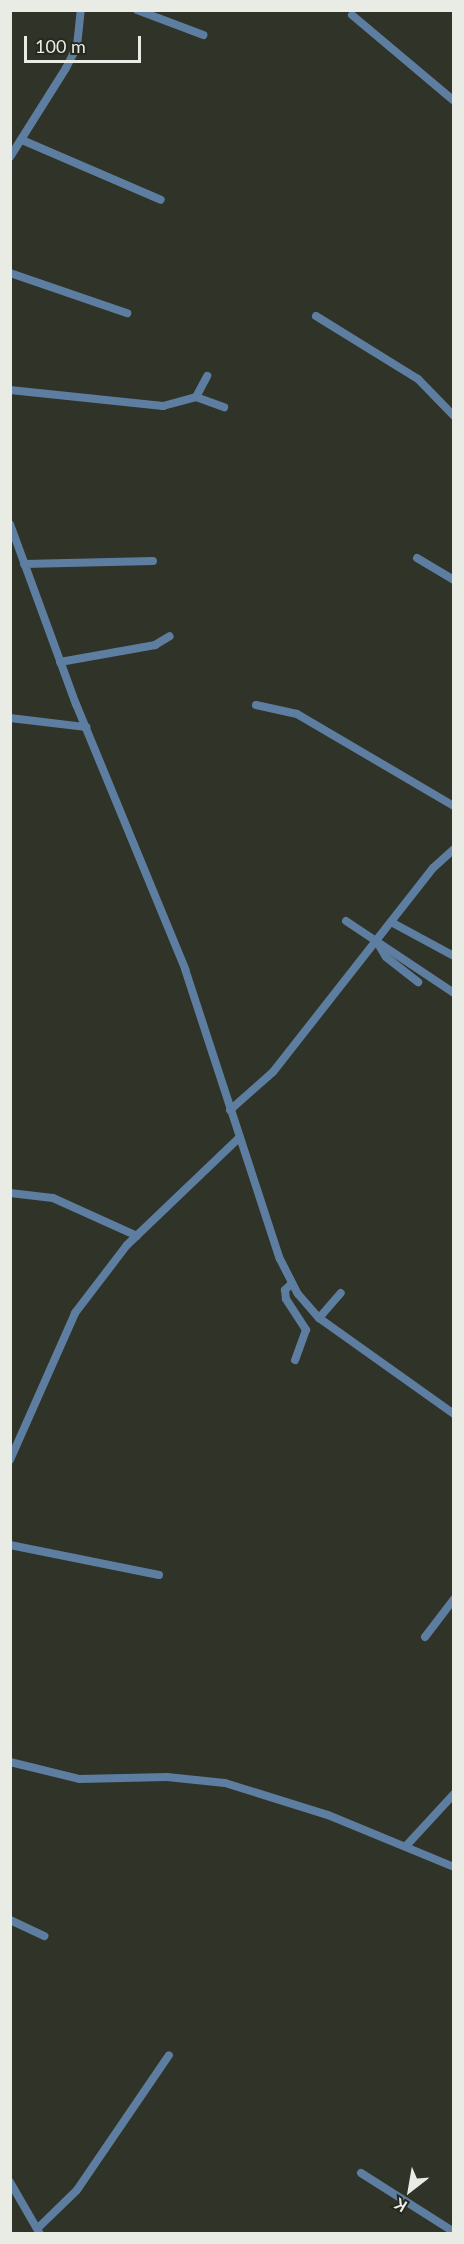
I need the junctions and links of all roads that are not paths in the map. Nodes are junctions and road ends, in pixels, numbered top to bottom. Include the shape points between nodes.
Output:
1 (81, 10) edge
2 (138, 10) edge
3 (352, 15) dead end
4 (203, 35) dead end
5 (453, 101) edge
6 (22, 140) junction
7 (10, 157) edge
8 (161, 200) dead end
9 (10, 273) edge
10 (127, 313) dead end
11 (316, 316) dead end
12 (207, 376) dead end
13 (10, 390) edge
14 (196, 397) junction
15 (224, 407) dead end
16 (453, 416) edge
17 (10, 524) edge
18 (417, 558) dead end
19 (153, 561) dead end
20 (24, 564) junction
21 (453, 580) edge
22 (170, 636) dead end
23 (60, 662) junction
24 (256, 705) dead end
25 (10, 718) edge
26 (86, 726) junction
27 (453, 806) edge
28 (453, 849) edge
29 (346, 921) dead end
30 (391, 922) junction
31 (376, 940) junction
32 (453, 956) edge
33 (418, 982) dead end
34 (453, 993) edge
35 (230, 1110) junction
36 (240, 1137) junction
37 (10, 1193) edge
38 (137, 1236) junction
39 (292, 1283) junction
40 (340, 1293) dead end
41 (319, 1318) junction
42 (295, 1360) dead end
43 (453, 1414) edge
44 (11, 1459) edge
45 (10, 1545) edge
46 (159, 1575) dead end
47 (453, 1599) edge
48 (425, 1637) dead end
49 (10, 1762) edge
50 (453, 1794) edge
51 (406, 1846) junction
52 (453, 1867) edge
53 (10, 1920) edge
54 (44, 1936) dead end
55 (169, 2055) dead end
56 (361, 2173) dead end
57 (10, 2182) edge
58 (39, 2231) edge
59 (453, 2232) edge

1 - 6 street via 77,46
2 - 4 street
3 - 5 street
6 - 7 street
6 - 8 street
9 - 10 street
11 - 16 street via 418,379
12 - 14 street
13 - 14 street via 163,406
14 - 15 street
17 - 20 street
18 - 21 street
19 - 20 street
20 - 23 street
22 - 23 street via 155,645
23 - 26 street
24 - 27 street via 297,714
25 - 26 street
26 - 35 street via 185,969
28 - 30 street
29 - 31 street
30 - 31 street
30 - 32 street
31 - 33 street via 386,957
31 - 34 street
31 - 35 street via 273,1072
35 - 36 street
36 - 38 street
36 - 39 street via 269,1232
37 - 38 street via 53,1198
38 - 44 street via 75,1313
39 - 41 street
39 - 42 street via 285,1290 286,1299 306,1330
40 - 41 street
41 - 43 street
45 - 46 street
47 - 48 street
49 - 51 street via 80,1779 178,1778 225,1783
50 - 51 street
51 - 52 street
53 - 54 street
55 - 58 street via 77,2190
56 - 59 street
57 - 58 street

